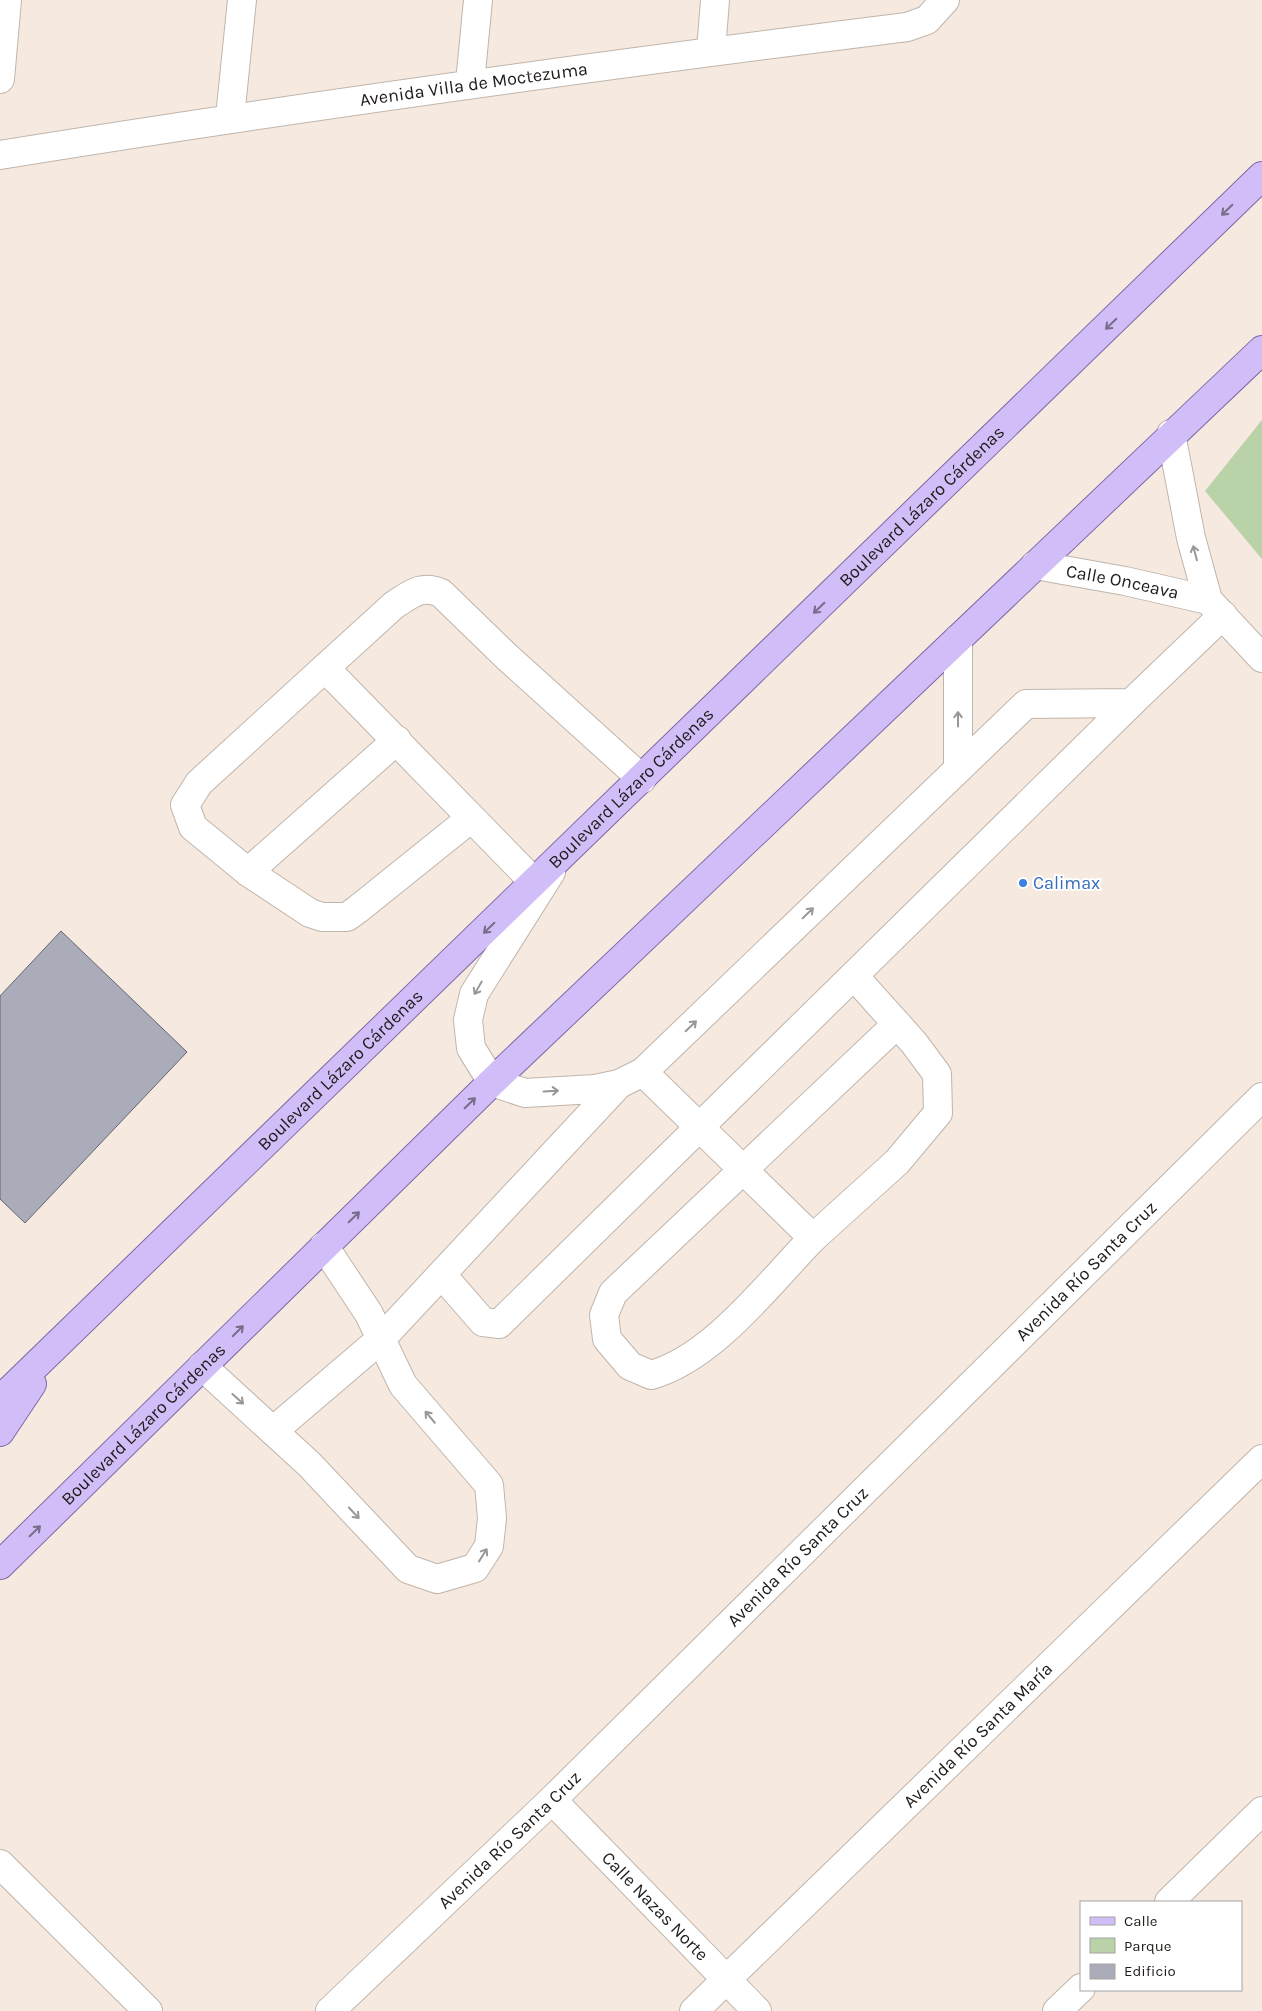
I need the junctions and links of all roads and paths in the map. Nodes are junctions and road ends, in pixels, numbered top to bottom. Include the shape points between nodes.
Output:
1 (7, 0) edge
2 (242, 0) edge
3 (478, 0) edge
4 (716, 0) edge
5 (943, 3) edge
6 (711, 51) junction
7 (0, 79) edge
8 (470, 83) junction
9 (230, 118) junction
10 (0, 155) edge
11 (1262, 176) edge
12 (1262, 350) edge
13 (1171, 434) junction
14 (1035, 565) junction
15 (1215, 607) junction
16 (958, 638) junction
17 (1262, 658) edge
18 (325, 668) junction
19 (1131, 703) junction
20 (397, 740) junction
21 (958, 768) junction
22 (642, 779) junction
23 (470, 819) junction
24 (560, 858) junction
25 (248, 872) junction
26 (535, 883) junction
27 (854, 976) junction
28 (897, 1024) junction
29 (643, 1072) junction
30 (492, 1082) junction
31 (619, 1084) junction
32 (1262, 1097) edge
33 (700, 1127) junction
34 (744, 1170) junction
35 (813, 1238) junction
36 (324, 1246) junction
37 (442, 1275) junction
38 (382, 1338) junction
39 (57, 1345) junction
40 (202, 1366) junction
41 (0, 1400) edge
42 (0, 1432) edge
43 (273, 1432) junction
44 (1262, 1459) edge
45 (0, 1565) edge
46 (552, 1800) junction
47 (1262, 1811) edge
48 (0, 1864) edge
49 (1170, 1901) edge
50 (727, 1979) junction
51 (1080, 1989) edge
52 (148, 2011) edge
53 (330, 2011) edge
54 (694, 2011) edge
55 (757, 2011) edge
56 (1057, 2011) edge

1 - 7 street
2 - 9 street
3 - 8 street
4 - 6 street
5 - 6 street, Avenida Villa de Moctezuma via 927,20 907,26
6 - 8 street, Avenida Villa de Moctezuma
8 - 9 street, Avenida Villa de Moctezuma
9 - 10 street, Avenida Villa de Moctezuma
11 -> 22 main road, Boulevard Lázaro Cárdenas
12 - 13 main road, Boulevard Lázaro Cárdenas
13 - 14 main road, Boulevard Lázaro Cárdenas
15 -> 13 street, Calle Onceava via 1191,538
14 - 15 street, Calle Onceava via 1125,581
14 - 16 main road, Boulevard Lázaro Cárdenas
15 - 17 street, Calle Onceava
15 - 19 street
21 -> 16 street
16 - 30 main road, Boulevard Lázaro Cárdenas
18 - 20 street
18 - 22 street via 394,605 419,589 433,589
18 - 25 street via 199,783 185,805 193,827
19 - 21 street via 1026,704
19 - 27 street
20 - 23 street
20 - 25 street
29 -> 21 street
22 - 24 main road, Boulevard Lázaro Cárdenas
23 - 25 street via 347,917 322,917 310,913
23 - 26 street
24 - 26 main road, Boulevard Lázaro Cárdenas
24 -> 30 street via 474,994 468,1020 471,1048
26 -> 39 main road, Boulevard Lázaro Cárdenas
27 - 28 street
27 - 33 street
28 - 34 street
28 - 35 street via 937,1074 938,1113 896,1162
29 - 31 street
29 - 33 street
30 -> 31 street via 525,1092 595,1089
36 -> 30 main road, Boulevard Lázaro Cárdenas
31 - 37 street
32 - 46 street, Avenida Río Santa Cruz
33 - 34 street
33 - 37 street via 499,1324 483,1322
34 - 35 street
34 - 35 street via 613,1293 604,1315 607,1339 630,1366 651,1375 670,1370 714,1341
36 - 38 street
40 -> 36 main road, Boulevard Lázaro Cárdenas
37 - 38 street
38 - 43 street
43 -> 38 street via 309,1464 408,1570 437,1578 475,1568 489,1546 492,1518 489,1485 403,1384
39 - 41 main road, Boulevard Lázaro Cárdenas
39 - 42 main road
40 -> 43 street
45 -> 40 main road, Boulevard Lázaro Cárdenas
44 - 50 street, Avenida Río Santa María
46 - 50 street, Calle Nazas Norte
46 - 53 street, Avenida Río Santa Cruz
47 - 49 street
48 - 52 street
50 - 54 street, Avenida Río Santa María
50 - 55 street, Calle Nazas Norte
51 - 56 street

